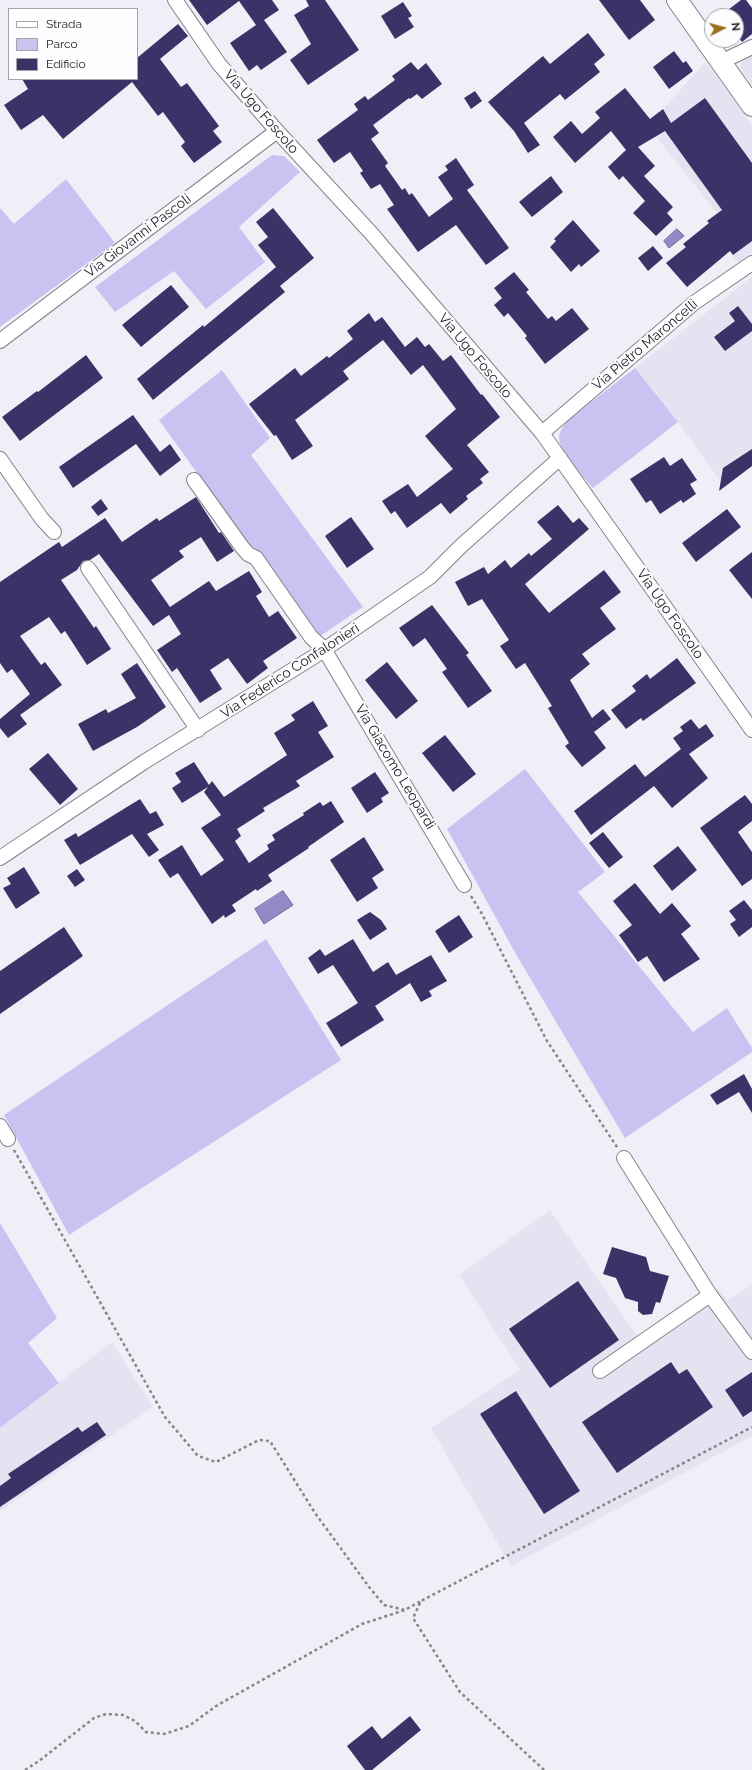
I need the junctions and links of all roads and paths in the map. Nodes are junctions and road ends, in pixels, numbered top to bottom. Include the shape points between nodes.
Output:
1 (175, 0) edge
2 (677, 0) edge
3 (752, 47) edge
4 (721, 62) junction
5 (752, 106) edge
6 (277, 131) junction
7 (752, 263) edge
8 (0, 341) edge
9 (542, 433) junction
10 (560, 458) junction
11 (0, 459) edge
12 (194, 480) dead end
13 (54, 532) dead end
14 (88, 568) dead end
15 (324, 649) junction
16 (198, 730) junction
17 (752, 730) edge
18 (0, 858) edge
19 (464, 885) joint
20 (0, 1126) edge
21 (8, 1139) joint
22 (624, 1158) joint
23 (710, 1296) junction
24 (752, 1352) edge
25 (600, 1371) dead end
26 (752, 1427) edge
27 (420, 1601) junction
28 (405, 1610) junction
29 (25, 1770) edge
30 (544, 1770) edge

1 - 6 street, Via Ugo Foscolo via 218,64
2 - 4 main road
3 - 4 street
4 - 5 main road
6 - 8 street, Via Giovanni Pascoli
6 - 9 street, Via Ugo Foscolo via 372,233
7 - 9 street, Via Pietro Maroncelli via 694,303
9 - 10 street, Via Ugo Foscolo
10 - 15 street, Via Federico Confalonieri via 430,577
10 - 17 street, Via Ugo Foscolo
11 - 13 street
12 - 15 street, Via Giacomo Leopardi via 242,547 256,558 311,637
14 - 16 street
15 - 16 street, Via Federico Confalonieri
15 - 19 street, Via Giacomo Leopardi
16 - 18 street, Via Federico Confalonieri via 144,762
19 - 22 path via 482,914 547,1041
20 - 21 street
21 - 28 path via 165,1417 198,1456 216,1462 259,1440 270,1441 314,1513 384,1606
22 - 23 street
23 - 24 street
23 - 25 street
26 - 27 path
27 - 28 path
27 - 30 path via 413,1618 460,1692
28 - 29 path via 362,1624 216,1706 189,1726 164,1734 146,1732 135,1721 123,1716 106,1714 94,1718

